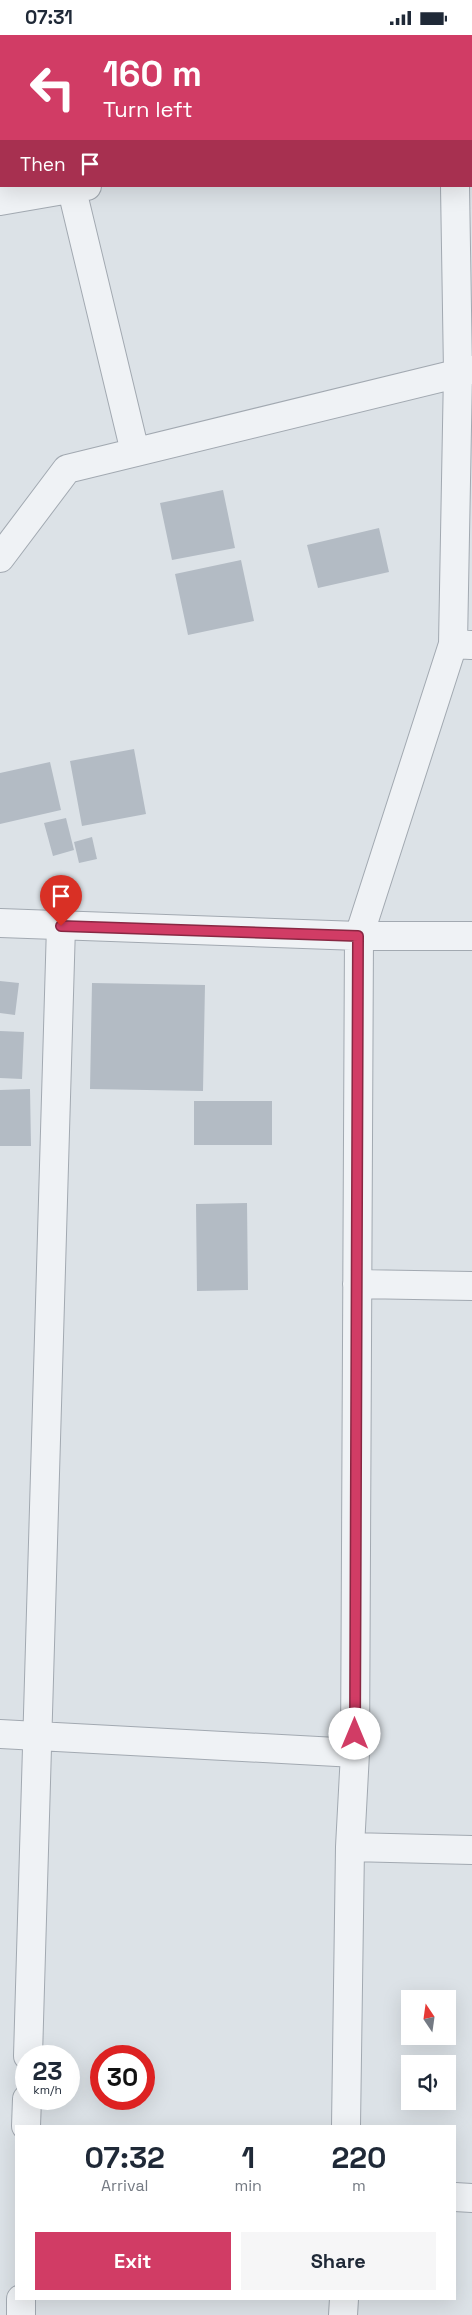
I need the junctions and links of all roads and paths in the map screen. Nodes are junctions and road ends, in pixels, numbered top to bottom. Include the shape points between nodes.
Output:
1 (455, 187) edge
2 (80, 188) edge
3 (0, 201) edge
4 (465, 371) edge
5 (135, 452) junction
6 (0, 558) edge
7 (463, 645) edge
8 (0, 923) edge
9 (61, 926) junction
10 (358, 936) junction
11 (472, 936) edge
12 (357, 1284) junction
13 (472, 1286) edge
14 (0, 1734) edge
15 (38, 1737) junction
16 (355, 1753) junction
17 (350, 1847) junction
18 (472, 1849) edge
19 (28, 2045) edge
20 (27, 2110) edge
21 (26, 2125) edge
22 (346, 2125) edge
23 (456, 2197) edge
24 (472, 2197) edge
25 (21, 2300) edge
26 (344, 2300) edge
27 (21, 2315) edge
28 (344, 2315) edge

1 - 4 street
2 - 3 street
2 - 5 street
4 - 5 street
4 - 7 street
5 - 6 street via 67,469
7 - 10 street
8 - 9 street
9 - 10 street
9 - 15 street
10 - 11 street
10 - 12 street
12 - 13 street
12 - 16 street
14 - 15 street
15 - 16 street
15 - 19 street
16 - 17 street
17 - 18 street
17 - 22 street
20 - 21 street
23 - 24 street
25 - 27 street
26 - 28 street

